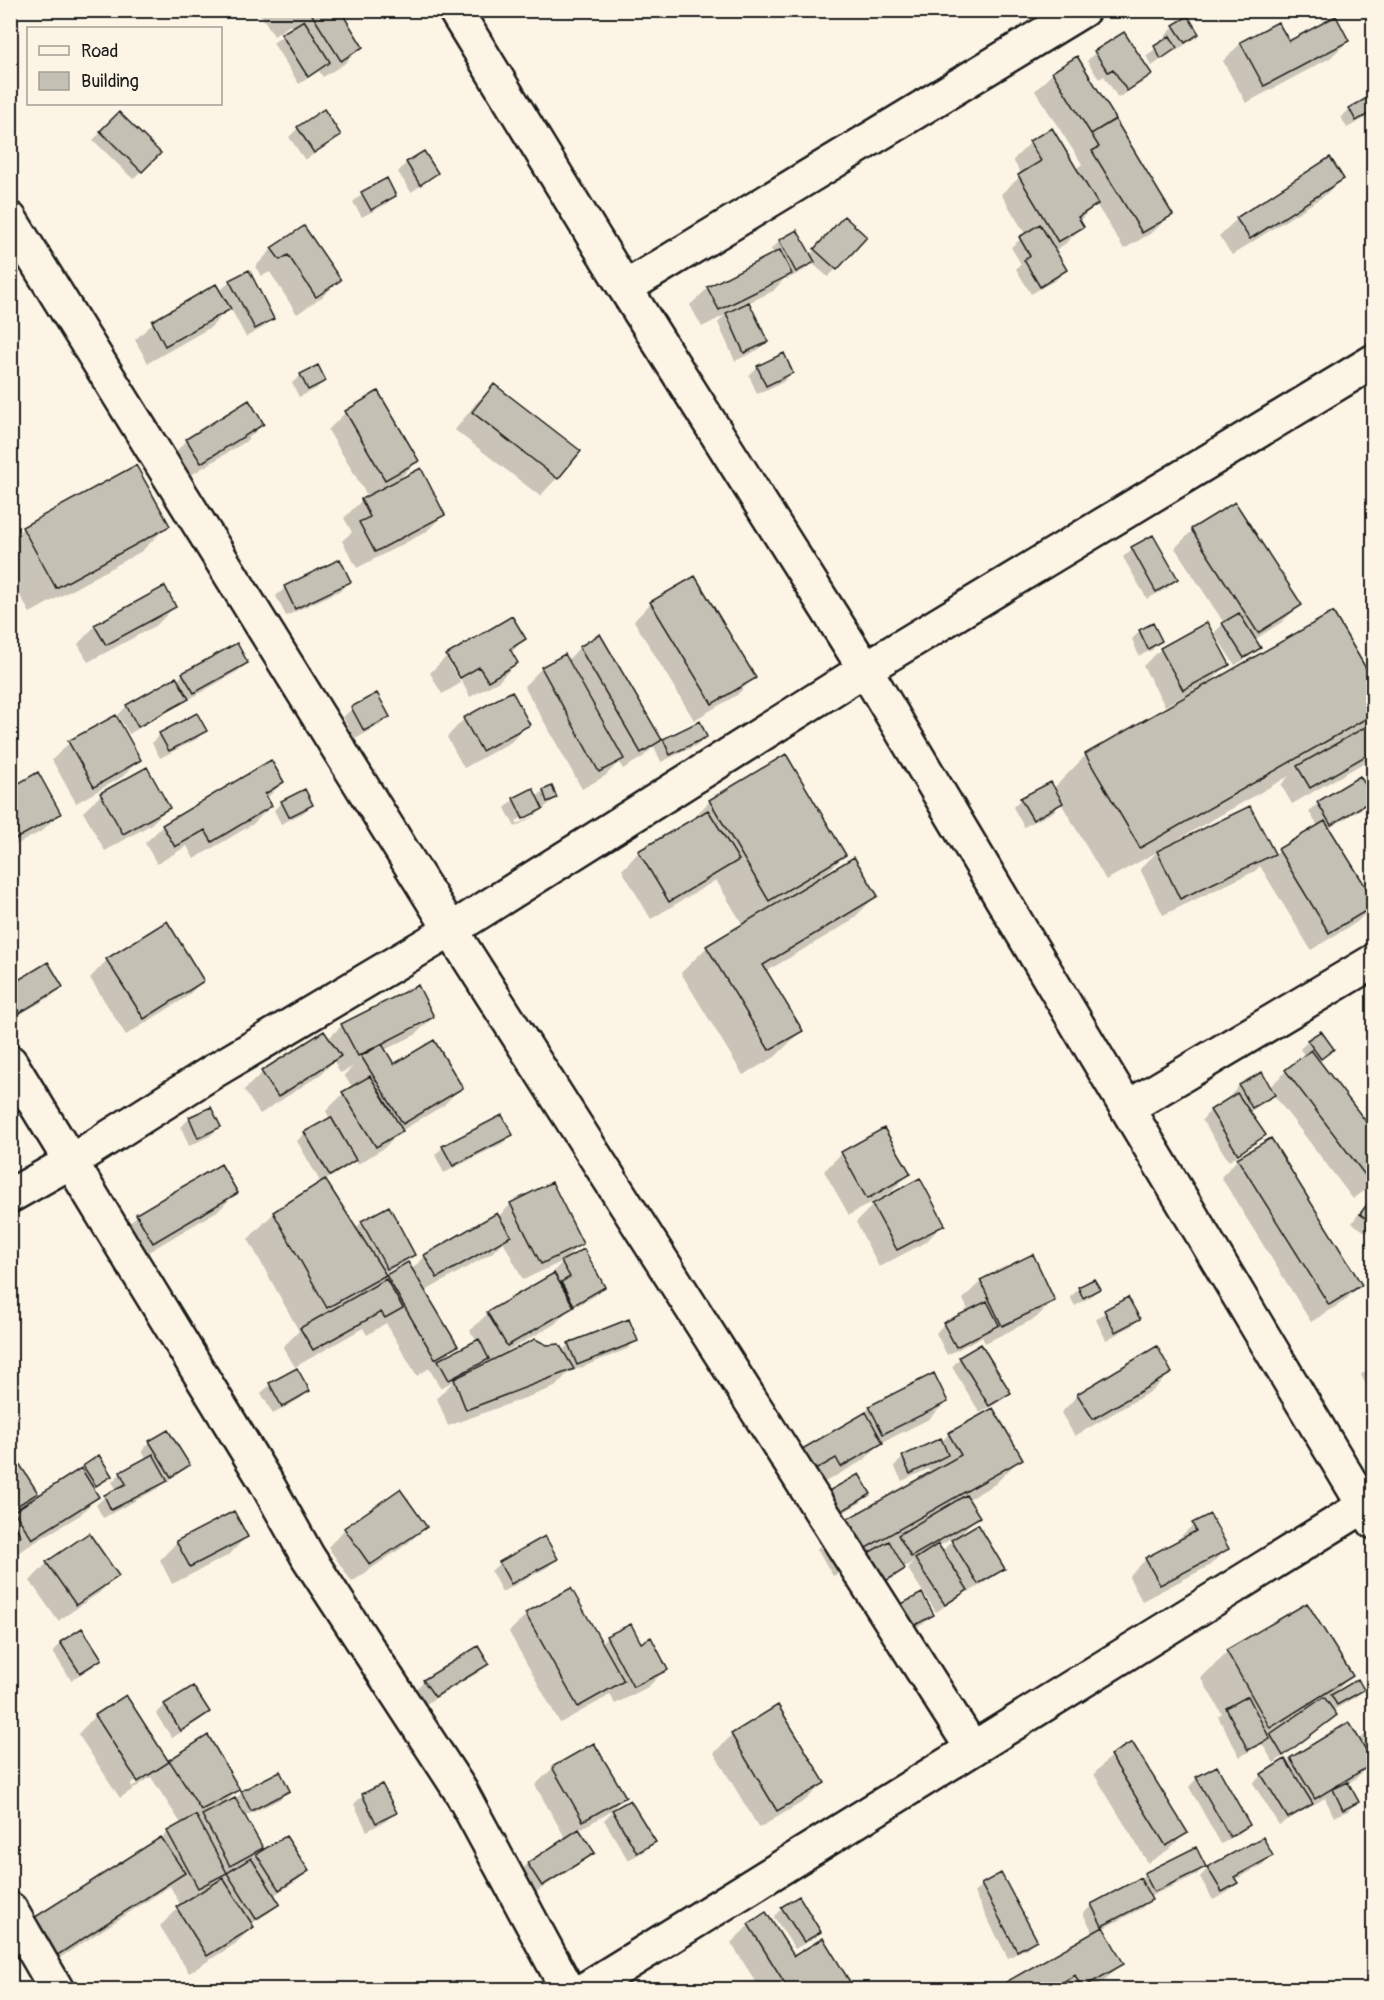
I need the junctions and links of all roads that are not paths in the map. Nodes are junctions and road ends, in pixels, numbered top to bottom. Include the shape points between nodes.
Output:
1 (455, 10) edge
2 (1083, 10) edge
3 (10, 219) edge
4 (625, 288) junction
5 (1374, 361) edge
6 (865, 669) junction
7 (451, 930) junction
8 (1374, 961) edge
9 (10, 1062) edge
10 (1127, 1108) junction
11 (70, 1162) junction
12 (10, 1196) edge
13 (1369, 1514) edge
14 (972, 1748) junction
15 (10, 1909) edge
16 (57, 1989) edge
17 (568, 1989) edge
18 (584, 1989) edge

1 - 4 street
2 - 4 street
3 - 7 street
4 - 6 street
5 - 6 street
6 - 7 street
6 - 10 street
7 - 11 street
7 - 14 street
8 - 10 street
9 - 11 street
10 - 13 street
11 - 12 street
11 - 17 street via 308,1557 460,1790
13 - 14 street
14 - 18 street
15 - 16 street

